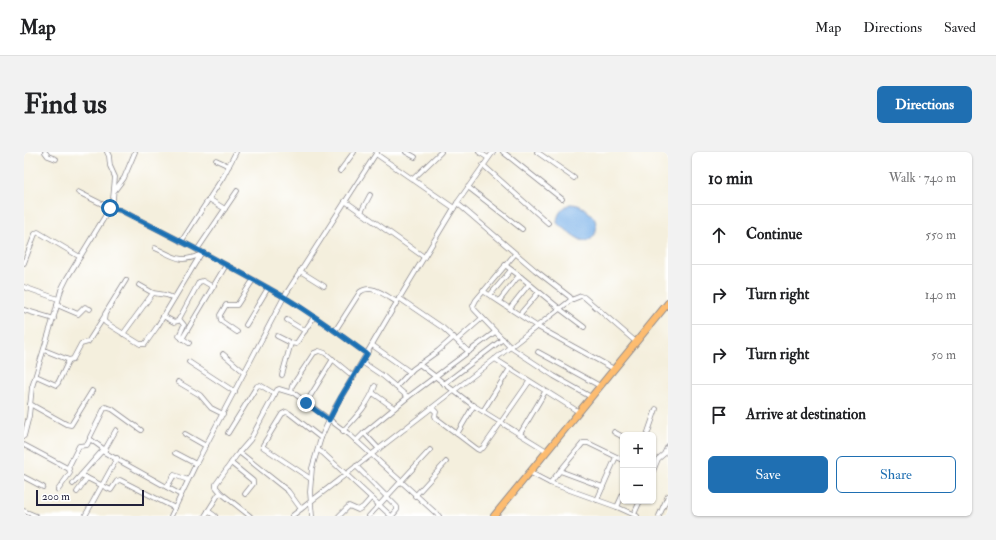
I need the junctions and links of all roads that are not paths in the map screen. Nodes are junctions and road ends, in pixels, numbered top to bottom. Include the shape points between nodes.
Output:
1 (45, 152) edge
2 (134, 152) edge
3 (236, 152) edge
4 (354, 152) edge
5 (406, 152) edge
6 (441, 152) edge
7 (479, 152) edge
8 (493, 152) edge
9 (503, 152) edge
10 (109, 153) edge
11 (377, 153) edge
12 (541, 153) edge
13 (415, 157) dead end
14 (488, 158) junction
15 (56, 159) dead end
16 (216, 160) dead end
17 (483, 165) junction
18 (229, 166) junction
19 (340, 171) dead end
20 (574, 178) dead end
21 (413, 179) junction
22 (468, 187) junction
23 (115, 190) junction
24 (237, 191) dead end
25 (78, 192) dead end
26 (370, 195) dead end
27 (562, 199) dead end
28 (209, 200) junction
29 (345, 201) junction
30 (457, 203) junction
31 (110, 208) junction
32 (454, 208) junction
33 (225, 209) junction
34 (361, 212) junction
35 (548, 223) dead end
36 (522, 229) dead end
37 (181, 242) junction
38 (155, 248) dead end
39 (200, 252) junction
40 (26, 253) edge
41 (515, 254) junction
42 (80, 257) junction
43 (424, 257) junction
44 (24, 263) edge
45 (226, 265) junction
46 (505, 265) junction
47 (511, 270) junction
48 (300, 271) junction
49 (521, 277) junction
50 (126, 280) dead end
51 (253, 280) junction
52 (529, 284) junction
53 (139, 285) dead end
54 (324, 286) dead end
55 (24, 287) edge
56 (213, 287) junction
57 (268, 288) junction
58 (483, 291) junction
59 (539, 292) junction
60 (153, 293) junction
61 (490, 296) junction
62 (284, 297) junction
63 (174, 298) junction
64 (58, 299) junction
65 (398, 300) junction
66 (572, 300) junction
67 (499, 301) junction
68 (668, 303) edge
69 (57, 305) junction
70 (510, 308) junction
71 (90, 309) dead end
72 (560, 309) junction
73 (24, 310) edge
74 (520, 314) junction
75 (163, 316) junction
76 (104, 317) junction
77 (314, 317) junction
78 (482, 318) junction
79 (54, 319) junction
80 (179, 319) junction
81 (287, 320) dead end
82 (246, 325) dead end
83 (538, 327) junction
84 (584, 327) dead end
85 (305, 331) junction
86 (335, 331) junction
87 (237, 332) dead end
88 (495, 332) junction
89 (123, 334) junction
90 (277, 336) dead end
91 (182, 339) junction
92 (456, 339) junction
93 (502, 339) junction
94 (636, 342) junction
95 (189, 343) dead end
96 (291, 344) junction
97 (372, 345) junction
98 (510, 347) junction
99 (44, 350) junction
100 (469, 352) junction
101 (538, 352) dead end
102 (223, 354) dead end
103 (367, 354) junction
104 (333, 359) junction
105 (69, 360) junction
106 (495, 360) junction
107 (189, 362) dead end
108 (362, 362) junction
109 (419, 364) junction
110 (614, 369) junction
111 (510, 370) junction
112 (244, 372) junction
113 (410, 372) junction
114 (282, 375) dead end
115 (36, 376) junction
116 (354, 376) junction
117 (435, 377) junction
118 (178, 382) dead end
119 (529, 382) junction
120 (444, 384) junction
121 (376, 386) dead end
122 (600, 386) junction
123 (396, 387) junction
124 (92, 391) dead end
125 (453, 391) junction
126 (235, 392) junction
127 (545, 392) junction
128 (373, 393) junction
129 (275, 394) junction
130 (293, 394) junction
131 (408, 397) junction
132 (591, 397) junction
133 (306, 403) junction
134 (30, 404) junction
135 (474, 405) junction
136 (394, 408) junction
137 (432, 408) junction
138 (656, 409) dead end
139 (483, 411) junction
140 (579, 412) junction
141 (223, 414) junction
142 (329, 420) junction
143 (501, 422) junction
144 (116, 430) dead end
145 (141, 430) dead end
146 (343, 431) junction
147 (614, 432) dead end
148 (648, 432) edge
149 (228, 433) dead end
150 (364, 433) junction
151 (185, 434) dead end
152 (457, 434) junction
153 (520, 434) junction
154 (620, 435) edge
155 (24, 436) edge
156 (321, 438) junction
157 (90, 439) junction
158 (356, 441) junction
159 (24, 445) edge
160 (206, 446) junction
161 (668, 446) edge
162 (379, 449) junction
163 (104, 450) junction
164 (318, 450) junction
165 (430, 450) dead end
166 (547, 451) junction
167 (239, 452) junction
168 (175, 453) dead end
169 (370, 455) junction
170 (616, 457) junction
171 (117, 458) junction
172 (620, 459) edge
173 (446, 462) dead end
174 (231, 463) junction
175 (196, 464) junction
176 (356, 466) junction
177 (68, 468) junction
178 (654, 468) edge
179 (560, 471) junction
180 (529, 472) junction
181 (345, 474) junction
182 (81, 475) junction
183 (24, 477) edge
184 (87, 478) junction
185 (310, 479) junction
186 (188, 480) junction
187 (401, 483) junction
188 (550, 483) junction
189 (73, 484) dead end
190 (102, 486) junction
191 (42, 487) dead end
192 (167, 487) junction
193 (603, 487) junction
194 (58, 490) dead end
195 (77, 492) dead end
196 (221, 493) junction
197 (245, 494) dead end
198 (181, 495) junction
199 (415, 496) junction
200 (668, 496) edge
201 (387, 497) junction
202 (371, 498) junction
203 (597, 500) junction
204 (310, 502) junction
205 (620, 502) edge
206 (639, 504) edge
207 (379, 506) junction
208 (618, 507) junction
209 (175, 508) junction
210 (301, 509) junction
211 (24, 511) edge
212 (208, 511) junction
213 (635, 515) edge
214 (36, 516) edge
215 (85, 516) edge
216 (171, 516) edge
217 (205, 516) edge
218 (215, 516) edge
219 (250, 516) edge
220 (292, 516) edge
221 (312, 516) edge
222 (339, 516) edge
223 (369, 516) edge
224 (390, 516) edge
225 (439, 516) edge
226 (494, 516) edge
227 (659, 516) edge

1 - 15 street
2 - 23 street via 124,178
3 - 18 street
4 - 19 street
5 - 13 street
6 - 21 street
7 - 14 street
8 - 14 street
9 - 27 street
10 - 23 street via 110,166 115,177
11 - 21 street
11 - 29 street
12 - 20 street
14 - 17 street
16 - 18 street
17 - 22 street
17 - 35 street
18 - 28 street
21 - 32 street
22 - 30 street
22 - 36 street
23 - 31 street
24 - 33 street
25 - 31 street
26 - 34 street
28 - 33 street
28 - 37 street
29 - 34 street
29 - 48 street
30 - 32 street
30 - 41 street
31 - 37 street via 120,210
31 - 42 street
32 - 43 street
33 - 39 street
34 - 43 street
37 - 39 street
38 - 39 street via 183,260
39 - 45 street
39 - 63 street
40 - 42 street via 38,232
40 - 44 street
41 - 46 street
41 - 66 street
42 - 64 street via 63,284
43 - 65 street
45 - 51 street
45 - 56 street
46 - 47 street
46 - 58 street
47 - 49 street
47 - 61 street
48 - 54 street
48 - 62 street
49 - 52 street
49 - 67 street via 517,278
50 - 76 street
51 - 57 street
51 - 87 street via 237,305 226,305 220,315 221,321
52 - 59 street
52 - 70 street
53 - 60 street
55 - 64 street
56 - 80 street via 203,281 199,282
56 - 91 street
57 - 62 street
57 - 82 street
58 - 61 street
58 - 78 street via 473,306
59 - 72 street
59 - 74 street
60 - 63 street
60 - 89 street
61 - 67 street
62 - 77 street
62 - 112 street
63 - 75 street
64 - 69 street
65 - 86 street via 373,289 364,290 360,292
65 - 92 street via 436,322
65 - 97 street
66 - 72 street
66 - 94 street via 584,297
67 - 70 street
68 - 94 highway
69 - 71 street via 78,314 85,307
69 - 79 street
70 - 74 street
72 - 83 street
72 - 84 street
73 - 79 street
74 - 83 street
75 - 80 street via 174,322
75 - 89 street via 145,344 140,344
76 - 89 street via 106,323
76 - 105 street via 88,342 81,344 75,357
77 - 85 street
77 - 86 street
78 - 88 street
78 - 92 street
79 - 99 street
80 - 91 street via 184,325 179,336
81 - 85 street
83 - 98 street
83 - 110 street
85 - 96 street via 298,343
86 - 103 street
88 - 93 street
88 - 100 street
90 - 96 street
91 - 95 street
92 - 100 street
92 - 109 street
93 - 98 street
93 - 120 street
94 - 110 highway
96 - 114 street
97 - 103 street
97 - 113 street
98 - 106 street
98 - 132 street
99 - 105 street
99 - 115 street
100 - 117 street
101 - 122 street
102 - 112 street
103 - 108 street
104 - 116 street
104 - 130 street via 322,351 314,353 292,386
104 - 133 street
105 - 115 street via 56,385
106 - 111 street
106 - 125 street
107 - 126 street
108 - 116 street
108 - 123 street
109 - 113 street
109 - 117 street
110 - 122 highway
111 - 119 street
111 - 139 street
112 - 126 street
113 - 123 street
115 - 134 street
116 - 142 street
117 - 120 street
117 - 131 street
118 - 141 street via 200,395 212,408
119 - 127 street
119 - 143 street
120 - 125 street
121 - 128 street
122 - 132 highway
123 - 131 street
124 - 134 street via 71,425
125 - 135 street
125 - 137 street
126 - 141 street
127 - 140 street
127 - 153 street
128 - 136 street
128 - 146 street
129 - 130 street via 278,389
129 - 149 street via 260,385 257,386
129 - 167 street via 250,440
130 - 133 street
131 - 136 street
132 - 140 highway
133 - 142 street
134 - 155 street
135 - 139 street
135 - 152 street
136 - 150 street
137 - 152 street via 436,412 436,418
137 - 162 street
138 - 148 street
139 - 143 street
140 - 166 highway
141 - 160 street
142 - 146 street
142 - 156 street
143 - 152 street via 481,450
143 - 153 street
144 - 163 street
145 - 157 street via 112,409 105,407
146 - 158 street
147 - 154 street
150 - 158 street
150 - 162 street
151 - 160 street
153 - 166 street
156 - 164 street
156 - 185 street via 286,412 282,414 263,445 265,449
157 - 163 street
157 - 177 street via 87,445 79,446
158 - 169 street
159 - 177 street
160 - 175 street
161 - 178 street
162 - 169 street
163 - 171 street
163 - 182 street via 100,451
164 - 181 street
164 - 185 street
165 - 187 street
166 - 180 highway
167 - 174 street
167 - 210 street via 288,491
168 - 175 street
169 - 176 street
169 - 187 street
170 - 172 street
170 - 179 street via 583,442
170 - 193 street
171 - 190 street
171 - 192 street
173 - 199 street
174 - 196 street via 216,484
174 - 197 street via 252,481 253,484
175 - 186 street
176 - 181 street
176 - 201 street
177 - 194 street via 70,473
179 - 188 street
179 - 193 street
180 - 188 street
180 - 226 highway
181 - 202 street
181 - 204 street
182 - 184 street
182 - 189 street
183 - 191 street
184 - 190 street
184 - 195 street
185 - 204 street
186 - 192 street via 174,475
186 - 198 street
187 - 199 street
187 - 201 street
188 - 203 street
190 - 209 street via 111,490 120,480
190 - 215 street
192 - 198 street
193 - 203 street
196 - 212 street
196 - 219 street
198 - 209 street
199 - 225 street
200 - 227 street
201 - 207 street
201 - 224 street via 397,508
202 - 207 street
202 - 222 street via 361,509 349,506
203 - 208 street
204 - 210 street
204 - 221 street
205 - 208 street
206 - 213 street
207 - 223 street
207 - 224 street
208 - 213 street
209 - 216 street
210 - 220 street
211 - 214 street
212 - 217 street
212 - 218 street

